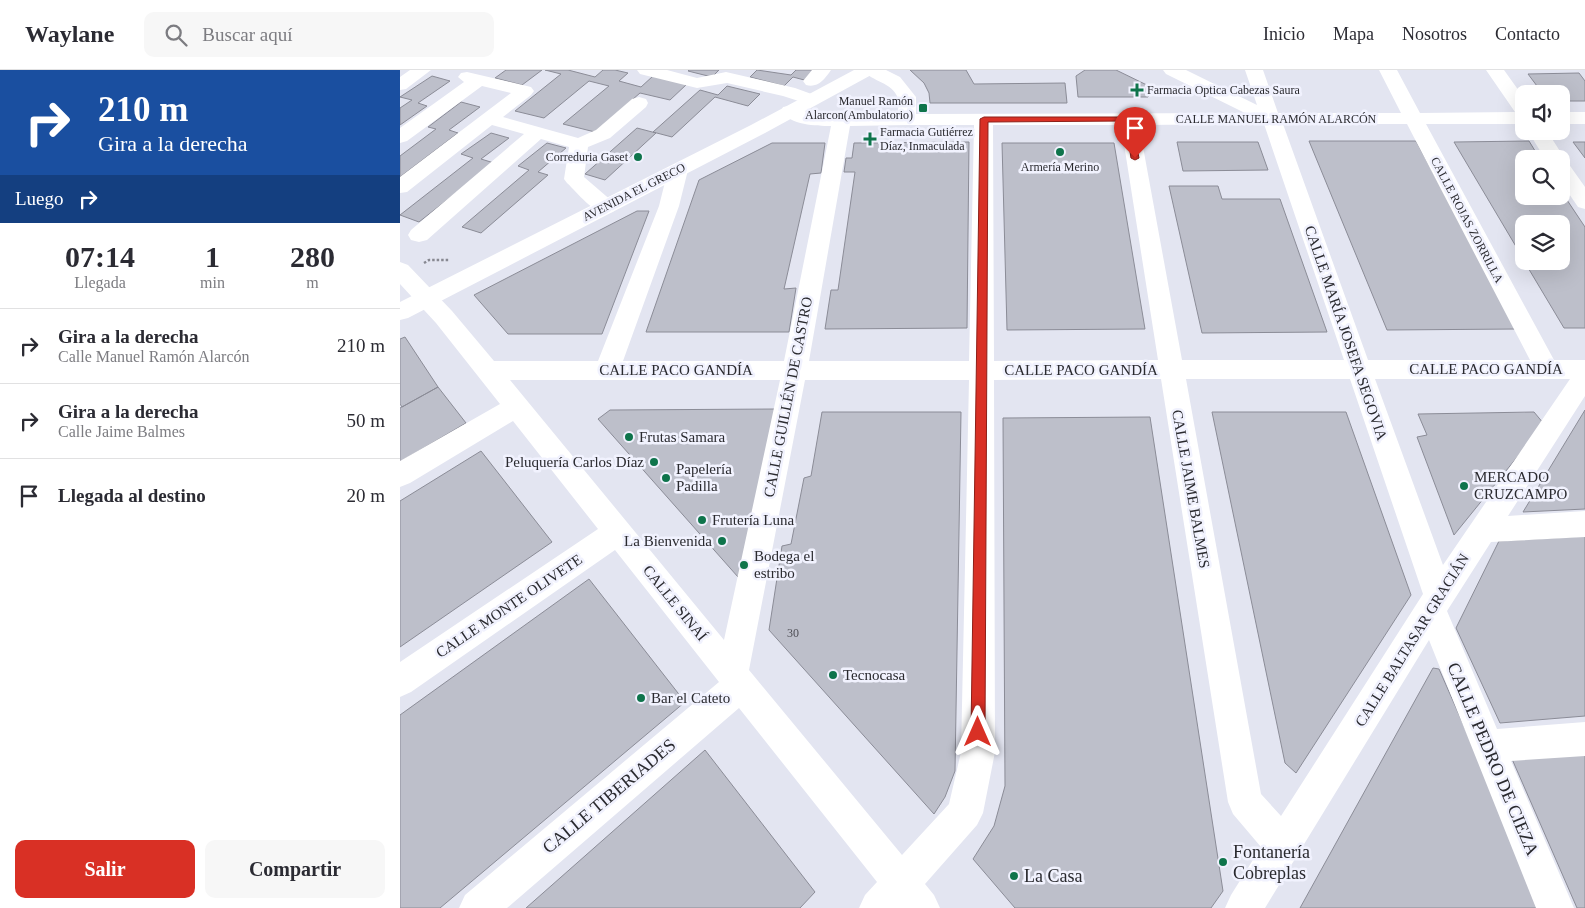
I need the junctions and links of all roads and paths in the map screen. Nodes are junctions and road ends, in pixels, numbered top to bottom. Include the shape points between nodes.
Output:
1 (422, 70) edge
2 (646, 70) edge
3 (867, 70) edge
4 (872, 70) edge
5 (1172, 70) edge
6 (1254, 70) edge
7 (1388, 70) edge
8 (1495, 70) edge
9 (730, 73) edge
10 (400, 85) edge
11 (1515, 99) edge
12 (811, 100) junction
13 (639, 102) dead end
14 (790, 111) junction
15 (1414, 118) junction
16 (1515, 118) edge
17 (1570, 118) edge
18 (1585, 118) edge
19 (490, 119) junction
20 (984, 119) junction
21 (1129, 119) junction
22 (1271, 119) junction
23 (842, 120) junction
24 (907, 120) junction
25 (538, 132) junction
26 (400, 137) edge
27 (579, 144) junction
28 (678, 170) junction
29 (1570, 181) edge
30 (400, 186) edge
31 (1585, 202) edge
32 (606, 207) junction
33 (419, 235) dead end
34 (454, 260) dead end
35 (422, 264) dead end
36 (400, 270) edge
37 (426, 299) junction
38 (400, 312) edge
39 (1359, 369) junction
40 (1547, 369) junction
41 (1585, 369) edge
42 (607, 370) junction
43 (795, 370) junction
44 (982, 370) junction
45 (1171, 370) junction
46 (488, 371) junction
47 (1585, 376) edge
48 (516, 407) junction
49 (400, 475) edge
50 (1585, 524) edge
51 (1483, 530) junction
52 (617, 532) junction
53 (1435, 603) junction
54 (736, 679) junction
55 (400, 681) edge
56 (1585, 739) edge
57 (1487, 746) junction
58 (1283, 846) junction
59 (900, 900) edge
60 (478, 908) edge
61 (1244, 908) edge
62 (1555, 908) edge

1 - 10 street
2 - 9 street via 697,83 715,81
3 - 12 street, AVENIDA EL GRECO
4 - 24 street via 894,81 907,97
5 - 22 street
6 - 22 street, CALLE MARÍA JOSEFA SEGOVIA
7 - 15 street, CALLE ROJAS ZORRILLA
8 - 11 street
9 - 12 street
12 - 14 street, AVENIDA EL GRECO
13 - 27 street via 602,134
14 - 23 street, CALLE MANUEL RAMÓN ALARCÓN via 806,118
14 - 28 street, AVENIDA EL GRECO
15 - 16 street, CALLE MANUEL RAMÓN ALARCÓN
15 - 22 street, CALLE MANUEL RAMÓN ALARCÓN
15 - 40 street, CALLE ROJAS ZORRILLA
17 - 18 street
19 - 25 street
19 - 26 street via 525,91 472,78
19 - 30 street
20 - 21 street, CALLE MANUEL RAMÓN ALARCÓN
20 - 24 street, CALLE MANUEL RAMÓN ALARCÓN
20 - 44 street
21 - 22 street, CALLE MANUEL RAMÓN ALARCÓN
21 - 45 street, CALLE JAIME BALMES
22 - 39 street, CALLE MARÍA JOSEFA SEGOVIA
23 - 24 street, CALLE MANUEL RAMÓN ALARCÓN
23 - 43 street, CALLE GUILLÉN DE CASTRO
25 - 27 street
25 - 33 street
27 - 32 street via 574,179
28 - 32 street, AVENIDA EL GRECO
28 - 42 street via 669,206
29 - 31 street
32 - 37 street, AVENIDA EL GRECO
34 - 35 path via 429,260
36 - 37 street, CALLE SINAÍ
37 - 38 street, AVENIDA EL GRECO
37 - 46 street, CALLE SINAÍ
39 - 40 street, CALLE PACO GANDÍA
39 - 45 street, CALLE PACO GANDÍA
39 - 53 street, CALLE MARÍA JOSEFA SEGOVIA
40 - 41 street, CALLE PACO GANDÍA
42 - 43 street, CALLE PACO GANDÍA
42 - 46 street, CALLE PACO GANDÍA
43 - 44 street, CALLE PACO GANDÍA
43 - 54 street, CALLE GUILLÉN DE CASTRO
44 - 45 street, CALLE PACO GANDÍA
44 - 59 street via 978,752 965,813
45 - 58 street, CALLE JAIME BALMES via 1245,802
46 - 48 street, CALLE SINAÍ
47 - 51 street, CALLE BALTASAR GRACIÁN
48 - 49 street
48 - 52 street, CALLE SINAÍ
50 - 51 street
51 - 53 street, CALLE BALTASAR GRACIÁN
52 - 54 street, CALLE SINAÍ
52 - 55 street, CALLE MONTE OLIVETE
53 - 57 street, CALLE PEDRO DE CIEZA
53 - 58 street, CALLE BALTASAR GRACIÁN
54 - 59 street, CALLE SINAÍ
54 - 60 street, CALLE TIBERIADES
56 - 57 street
57 - 62 street, CALLE PEDRO DE CIEZA
58 - 61 street, CALLE BALTASAR GRACIÁN

